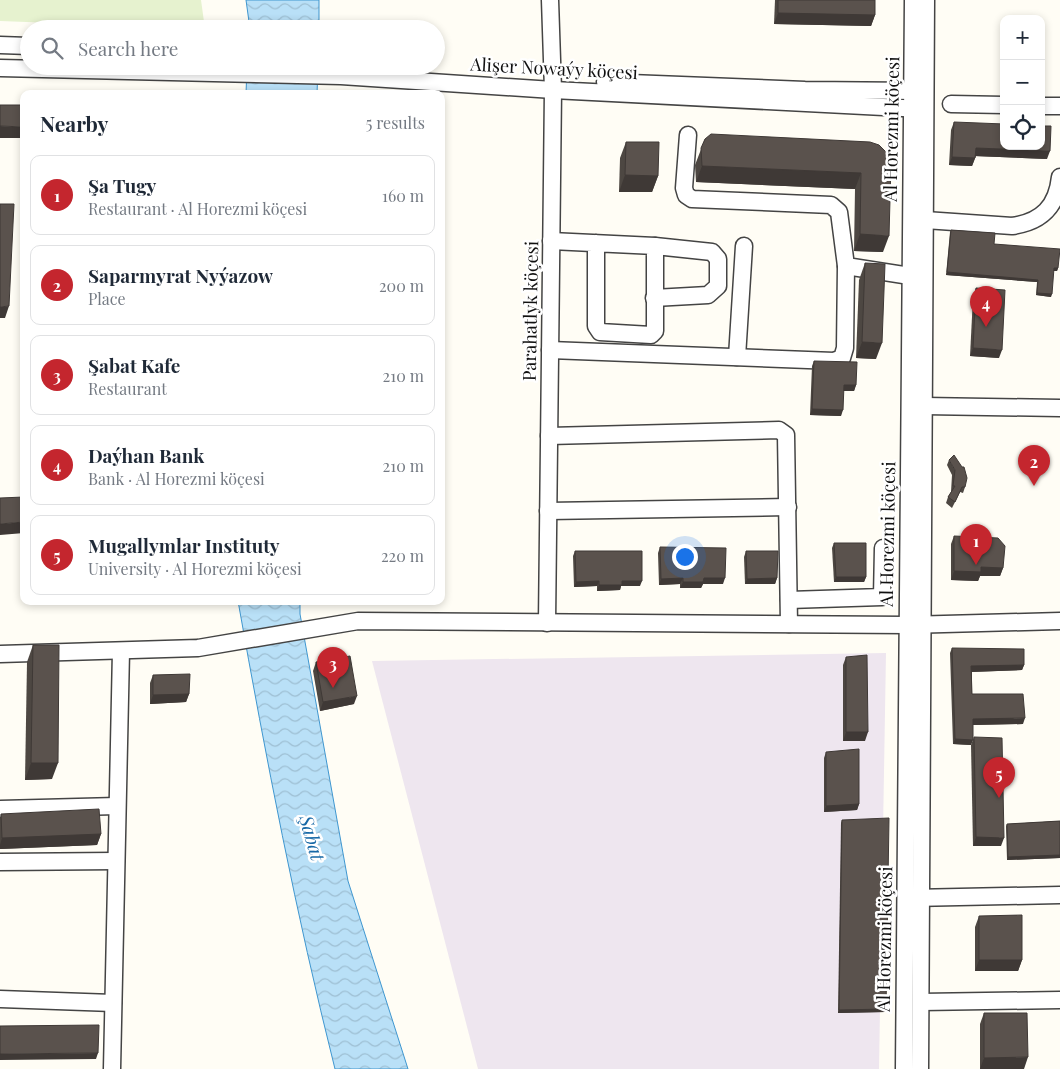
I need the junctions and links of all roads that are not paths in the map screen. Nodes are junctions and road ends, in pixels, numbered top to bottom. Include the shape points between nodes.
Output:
1 (550, 0) edge
2 (913, 0) edge
3 (926, 0) edge
4 (0, 45) edge
5 (20, 46) edge
6 (0, 68) edge
7 (20, 68) edge
8 (390, 75) edge
9 (553, 85) junction
10 (919, 91) junction
11 (951, 104) dead end
12 (1000, 105) edge
13 (1045, 106) edge
14 (1060, 106) edge
15 (918, 109) junction
16 (688, 135) dead end
17 (1060, 177) edge
18 (925, 220) junction
19 (552, 241) junction
20 (596, 243) junction
21 (655, 246) junction
22 (744, 246) dead end
23 (846, 266) junction
24 (910, 276) junction
25 (654, 298) junction
26 (550, 350) junction
27 (738, 357) junction
28 (924, 406) junction
29 (1060, 408) edge
30 (549, 436) junction
31 (788, 507) junction
32 (548, 510) junction
33 (883, 548) dead end
34 (789, 600) junction
35 (1060, 621) edge
36 (547, 623) junction
37 (789, 624) junction
38 (915, 625) junction
39 (121, 651) junction
40 (0, 654) edge
41 (117, 806) junction
42 (0, 809) edge
43 (116, 861) junction
44 (0, 862) edge
45 (1060, 895) edge
46 (905, 898) junction
47 (922, 898) junction
48 (0, 999) edge
49 (1060, 1000) edge
50 (921, 1002) junction
51 (113, 1003) junction
52 (112, 1069) edge
53 (904, 1069) edge
54 (920, 1069) edge

1 - 9 street, Parahatlyk köçesi
2 - 10 street, Al Horezmi köçesi
3 - 10 street, Al Horezmi köçesi
4 - 5 street
6 - 7 street, Alişer Nowaýy köçesi
8 - 9 street, Alişer Nowaýy köçesi
9 - 10 street, Alişer Nowaýy köçesi
9 - 15 street, Alişer Nowaýy köçesi
9 - 19 street, Parahatlyk köçesi
10 - 15 street, Al Horezmi köçesi
11 - 12 street
13 - 14 street
15 - 18 street, Al Horezmi köçesi
15 - 24 street, Al Horezmi köçesi
16 - 23 street via 686,195 692,199 831,205 839,212
17 - 18 street via 1048,212 1024,224
18 - 28 street, Al Horezmi köçesi
19 - 20 street
19 - 26 street, Parahatlyk köçesi
20 - 21 street
20 - 25 street via 596,326 600,332 650,335 655,331
21 - 25 street
21 - 25 street via 712,252 718,259 718,286 708,295
22 - 27 street
23 - 24 street
23 - 27 street via 845,348 842,358 834,361
24 - 38 street, Al Horezmi köçesi
26 - 27 street
26 - 30 street, Parahatlyk köçesi
28 - 29 street
28 - 38 street, Al Horezmi köçesi
30 - 31 street via 779,430 786,435
30 - 32 street, Parahatlyk köçesi
31 - 32 street
31 - 34 street
32 - 36 street, Parahatlyk köçesi
33 - 34 street via 882,597
34 - 37 street
35 - 38 street
36 - 37 street
36 - 39 street via 358,621 198,648
37 - 38 street
38 - 46 street, Al Horezmi köçesi
38 - 47 street, Al Horezmi köçesi
39 - 40 street
39 - 41 street
41 - 42 street
41 - 43 street
43 - 44 street
43 - 51 street
45 - 47 street
46 - 47 street
46 - 53 street, Al Horezmi köçesi
47 - 50 street, Al Horezmi köçesi
48 - 51 street
49 - 50 street
50 - 54 street, Al Horezmi köçesi
51 - 52 street

